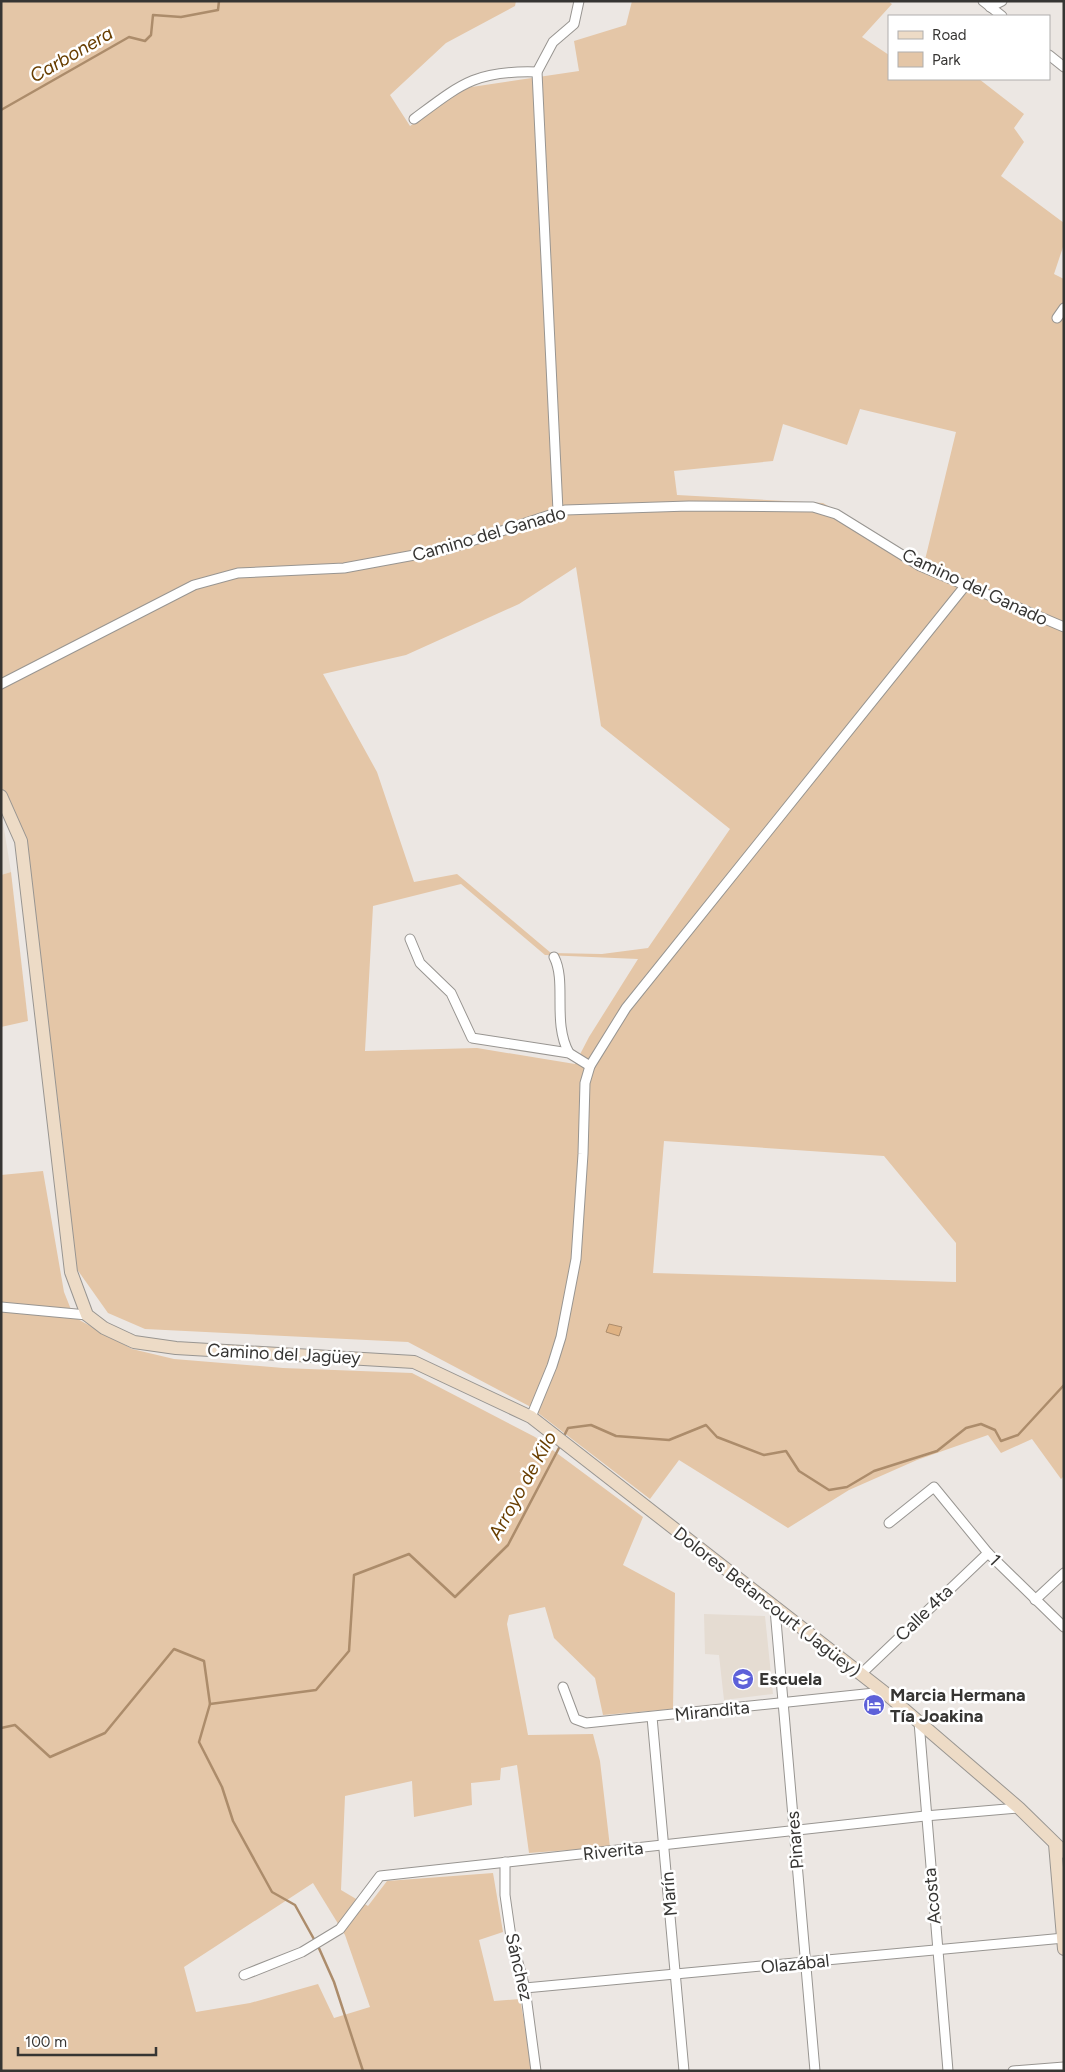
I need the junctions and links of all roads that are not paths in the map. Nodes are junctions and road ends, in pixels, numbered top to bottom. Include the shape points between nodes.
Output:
1 (579, 1) edge
2 (1002, 1) edge
3 (987, 4) edge
4 (1001, 15) edge
5 (1050, 56) edge
6 (1064, 67) edge
7 (537, 72) junction
8 (414, 119) dead end
9 (1064, 308) edge
10 (1057, 318) dead end
11 (558, 511) junction
12 (965, 586) junction
13 (1064, 627) edge
14 (1, 684) edge
15 (1, 796) edge
16 (410, 939) dead end
17 (554, 957) dead end
18 (569, 1053) junction
19 (590, 1066) junction
20 (1, 1307) edge
21 (87, 1315) junction
22 (531, 1417) junction
23 (556, 1437) joint
24 (889, 1523) dead end
25 (988, 1552) junction
26 (1064, 1573) edge
27 (1035, 1600) junction
28 (775, 1609) junction
29 (1064, 1627) edge
30 (861, 1674) junction
31 (563, 1687) dead end
32 (884, 1692) junction
33 (782, 1703) junction
34 (652, 1717) junction
35 (919, 1722) junction
36 (1018, 1808) junction
37 (925, 1816) junction
38 (794, 1830) junction
39 (665, 1845) junction
40 (1059, 1848) edge
41 (505, 1862) junction
42 (1063, 1941) edge
43 (936, 1949) junction
44 (805, 1963) junction
45 (244, 1975) dead end
46 (675, 1975) junction
47 (525, 1988) junction
48 (1064, 2067) edge
49 (536, 2071) edge
50 (684, 2071) edge
51 (815, 2071) edge
52 (948, 2071) edge
53 (1013, 2071) edge

1 - 7 street via 574,24 553,42
2 - 3 street
3 - 4 street
5 - 6 street
7 - 8 street via 516,71 471,80
7 - 11 street
9 - 10 street
11 - 12 street, Camino del Ganado via 689,506 813,507 836,514 920,566
11 - 14 street, Camino del Ganado via 447,549 344,568 238,573 194,585
12 - 13 street, Camino del Ganado
12 - 19 street via 626,1008
15 - 21 street via 21,841 71,1272
16 - 18 street via 420,963 451,993 472,1038
17 - 18 street via 561,1036
18 - 19 street
19 - 22 street via 585,1083 576,1259 561,1337
20 - 21 street
21 - 22 street, Camino del Jagüey via 104,1328 134,1342 176,1348 414,1362
22 - 23 street, Camino del Jagüey
23 - 28 street, Dolores Betancourt (Jagüey)
24 - 25 street, 1 via 934,1487
25 - 27 street, 1
25 - 30 street, Calle 4ta
26 - 27 street
27 - 29 street, 1
28 - 30 street, Dolores Betancourt (Jagüey)
28 - 33 street, Pinares
30 - 32 street, Dolores Betancourt (Jagüey)
31 - 34 street, Mirandita via 575,1719 586,1723
32 - 33 street, Mirandita
32 - 35 street, Dolores Betancourt (Jagüey)
33 - 34 street, Mirandita
33 - 38 street, Pinares
34 - 39 street, Marín
35 - 36 street, Dolores Betancourt (Jagüey)
35 - 37 street, Acosta
36 - 37 street, Riverita
36 - 40 street, Dolores Betancourt (Jagüey)
37 - 38 street, Riverita
37 - 43 street, Acosta
38 - 39 street, Riverita
38 - 44 street, Pinares
39 - 41 street, Riverita
39 - 46 street, Marín
40 - 42 street
41 - 45 street, Riverita via 380,1876 340,1930 302,1952
41 - 47 street, Sánchez via 505,1895 511,1937
42 - 43 street, Olazábal
43 - 44 street, Olazábal
43 - 52 street, Acosta
44 - 46 street, Olazábal
44 - 51 street, Pinares
46 - 47 street, Olazábal
46 - 50 street, Marín
47 - 49 street, Sánchez
48 - 53 street

